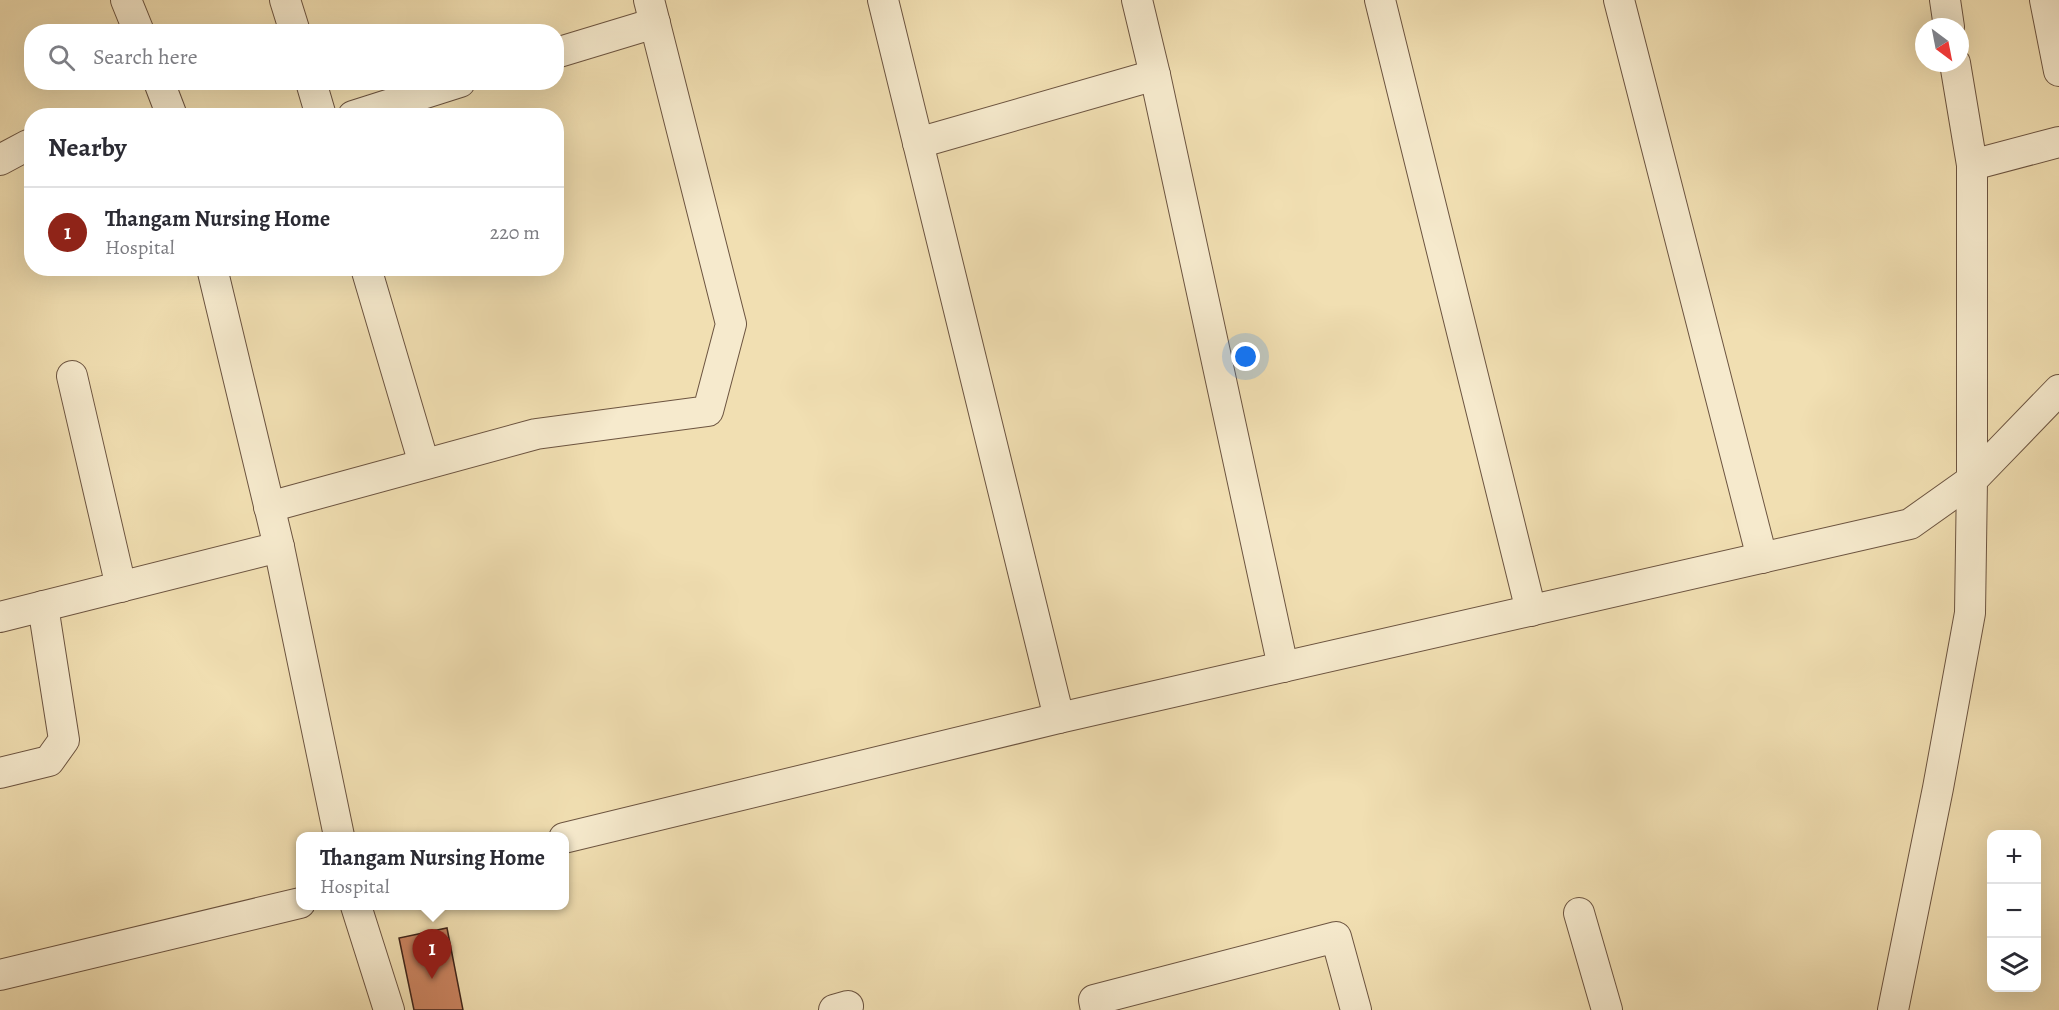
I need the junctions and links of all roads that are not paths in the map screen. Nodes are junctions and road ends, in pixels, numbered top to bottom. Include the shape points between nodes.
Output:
1 (126, 0) edge
2 (285, 0) edge
3 (884, 0) edge
4 (1137, 0) edge
5 (1380, 0) edge
6 (1619, 0) edge
7 (1945, 0) edge
8 (2045, 0) edge
9 (652, 11) edge
10 (1948, 18) edge
11 (136, 24) edge
12 (292, 24) edge
13 (564, 50) edge
14 (2059, 71) edge
15 (1956, 72) edge
16 (1155, 75) junction
17 (162, 90) edge
18 (313, 90) edge
19 (435, 90) edge
20 (169, 108) edge
21 (319, 108) edge
22 (377, 108) edge
23 (2059, 142) edge
24 (918, 143) junction
25 (24, 147) edge
26 (0, 160) edge
27 (1972, 165) junction
28 (214, 276) edge
29 (368, 276) edge
30 (72, 376) dead end
31 (2059, 390) edge
32 (424, 464) junction
33 (1972, 480) junction
34 (269, 507) junction
35 (279, 547) junction
36 (1762, 558) junction
37 (122, 587) junction
38 (43, 606) junction
39 (1531, 611) junction
40 (0, 617) edge
41 (1284, 667) junction
42 (1059, 718) junction
43 (0, 774) edge
44 (338, 832) edge
45 (569, 837) edge
46 (296, 904) edge
47 (357, 910) edge
48 (1579, 913) dead end
49 (0, 975) edge
50 (389, 1010) edge
51 (1096, 1010) edge
52 (1356, 1010) edge
53 (1607, 1010) edge
54 (1893, 1010) edge

1 - 11 street
2 - 12 street
3 - 24 street
4 - 16 street
5 - 39 street
6 - 36 street
7 - 10 street
8 - 14 street
9 - 13 street
9 - 32 street via 731,324 708,411 536,434
15 - 27 street
16 - 24 street
16 - 41 street
17 - 20 street
18 - 21 street
19 - 22 street
23 - 27 street
24 - 42 street
25 - 26 street
27 - 33 street
28 - 34 street
29 - 32 street
30 - 37 street
31 - 33 street
32 - 34 street
33 - 36 street via 1910,524
33 - 54 street via 1971,613
34 - 35 street
35 - 37 street
35 - 44 street
36 - 39 street
37 - 38 street
38 - 40 street
38 - 43 street via 64,740 49,761
39 - 41 street
41 - 42 street
42 - 45 street
46 - 49 street
47 - 50 street
48 - 53 street
51 - 52 street via 1094,1000 1336,937

